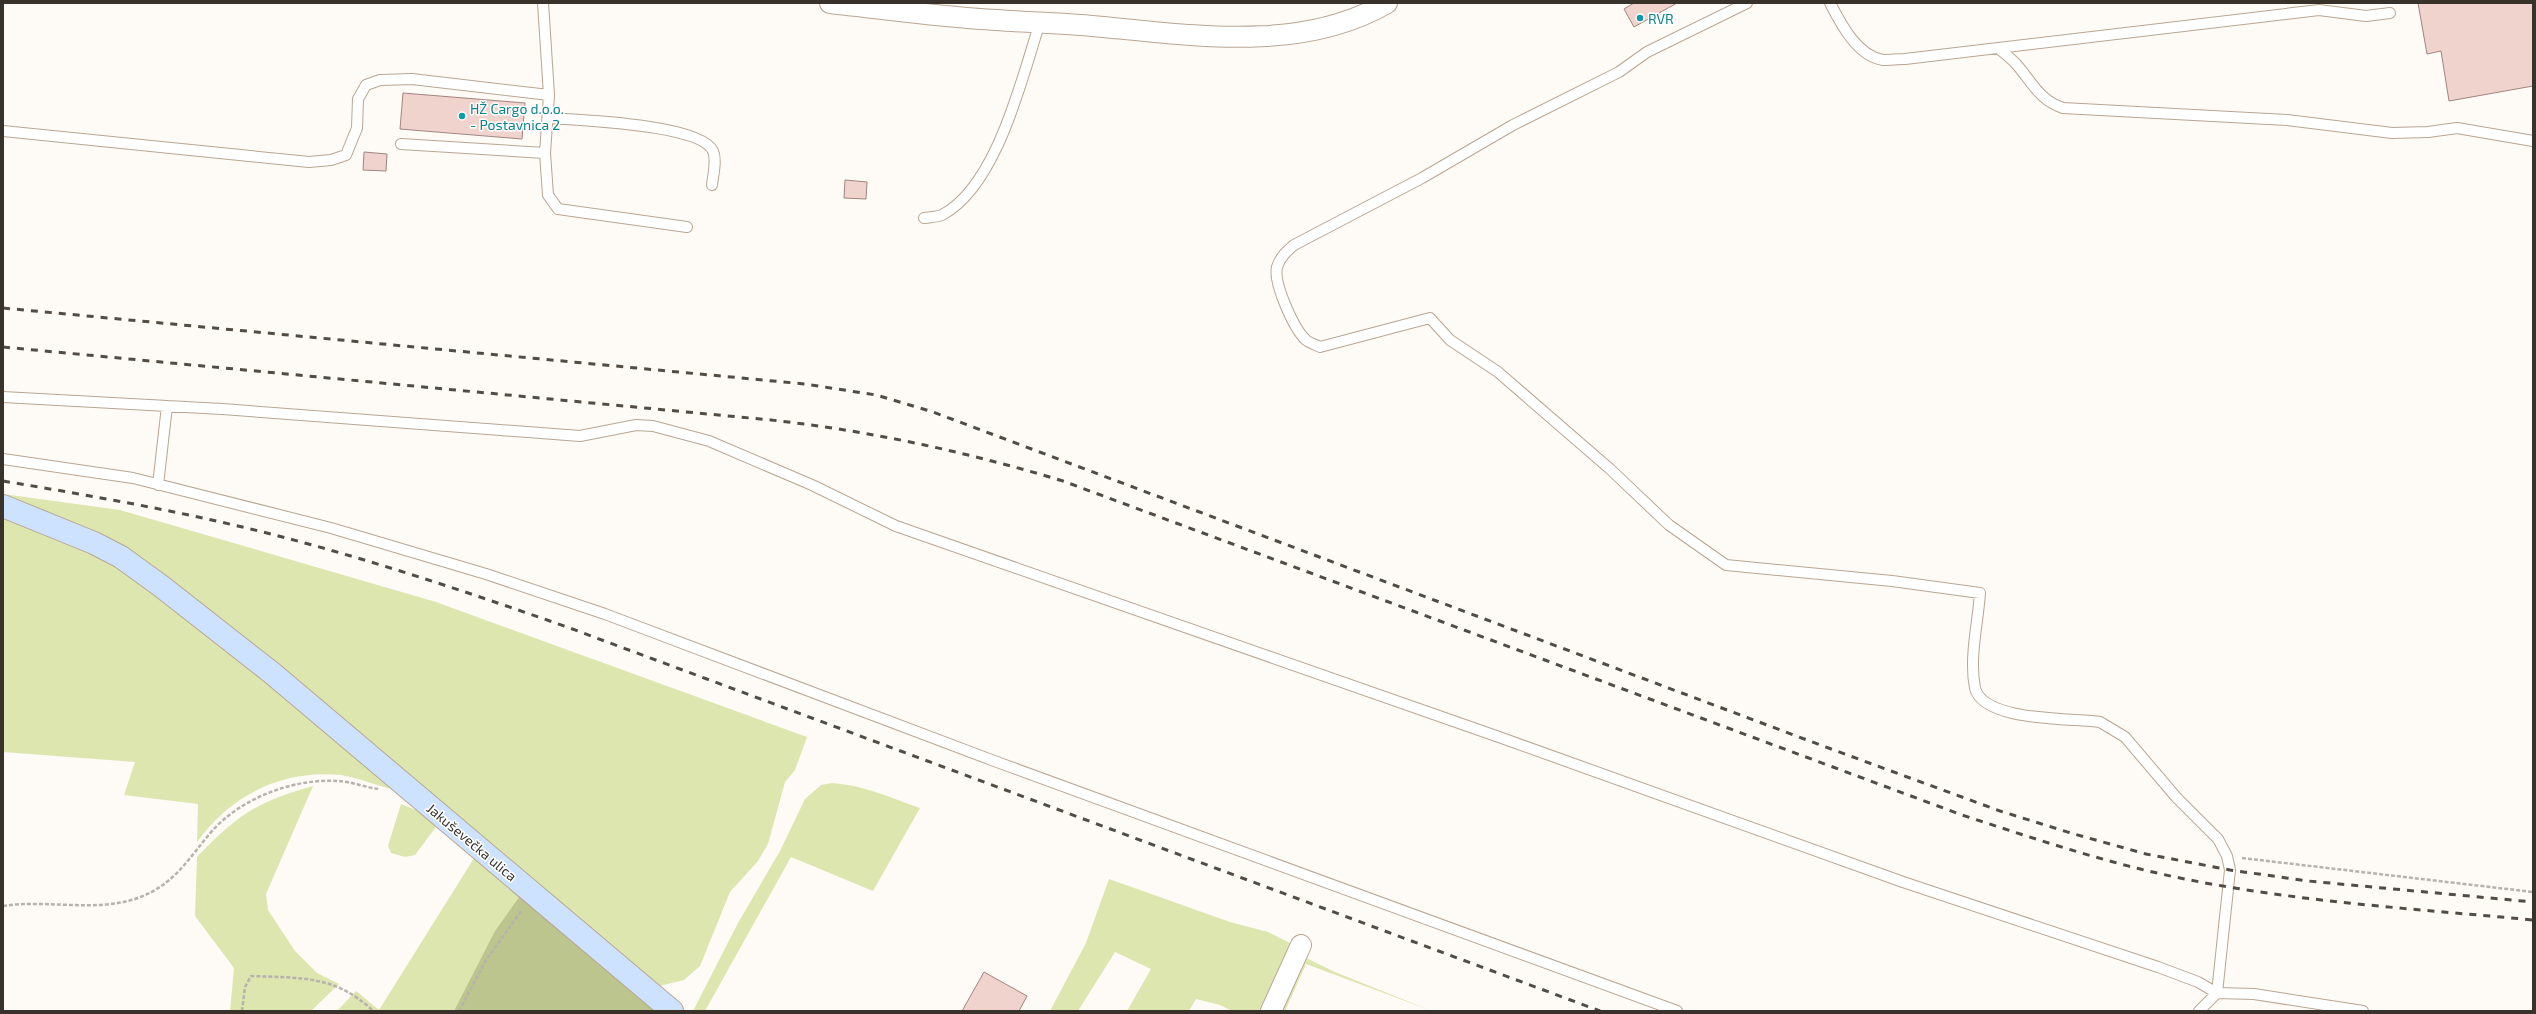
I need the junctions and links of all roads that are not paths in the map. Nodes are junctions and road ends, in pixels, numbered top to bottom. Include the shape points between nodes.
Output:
1 (543, 3) edge
2 (830, 3) edge
3 (1387, 3) edge
4 (1747, 3) edge
5 (1830, 3) edge
6 (2390, 13) dead end
7 (1040, 22) junction
8 (1998, 48) junction
9 (549, 95) junction
10 (548, 118) junction
11 (3, 131) edge
12 (2533, 141) edge
13 (401, 144) dead end
14 (545, 153) junction
15 (712, 185) dead end
16 (924, 218) dead end
17 (687, 227) dead end
18 (3, 397) edge
19 (167, 406) junction
20 (3, 459) edge
21 (158, 485) junction
22 (3, 506) edge
23 (1301, 945) dead end
24 (2217, 993) junction
25 (672, 1011) edge
26 (1271, 1011) edge
27 (1677, 1011) edge
28 (2199, 1011) edge
29 (2363, 1011) edge

1 - 9 lane
2 - 7 street
3 - 7 street via 1327,28 1273,35 1226,36
4 - 24 lane via 1647,52 1619,72 1513,124 1422,178 1294,244 1283,255 1277,267 1277,280 1293,320 1307,341 1320,347 1430,318 1450,340 1498,372 1670,525 1726,565 1892,581 1980,593 1974,656 1976,690 1982,699 1995,708 2020,715 2100,722 2111,727 2125,737 2176,797 2218,839 2227,856 2230,870
5 - 8 lane via 1842,26 1864,52 1882,60 1905,60
6 - 8 lane via 2366,16 2319,10
7 - 16 lane via 1003,138 979,177 961,200 941,215
8 - 12 lane via 2016,64 2050,104 2063,108 2287,120 2392,133 2457,128
9 - 10 lane
9 - 11 lane via 412,79 380,80 366,85 358,99 357,128 346,155 331,160 309,162
10 - 14 lane
10 - 15 lane via 632,125 694,136 708,144 714,152
13 - 14 lane
14 - 17 lane via 548,195 558,209
18 - 19 lane
19 - 21 lane
19 - 24 lane via 580,436 636,425 653,426 709,441 812,485 896,526 1895,879 2158,967 2198,982
20 - 21 lane via 133,478
21 - 27 lane via 331,528 486,574 598,612
22 - 25 main road, Jakuševečka ulica via 68,530 121,558 161,586 272,674
23 - 26 street
24 - 28 lane
24 - 29 lane via 2254,994

